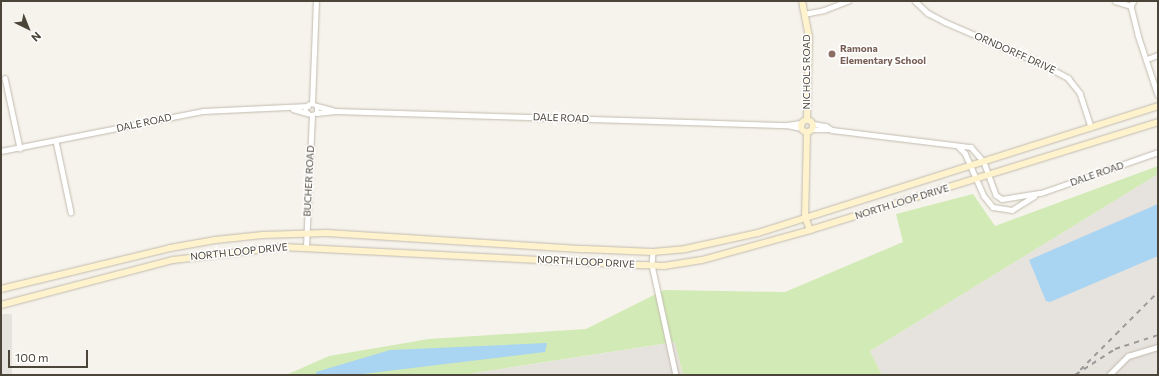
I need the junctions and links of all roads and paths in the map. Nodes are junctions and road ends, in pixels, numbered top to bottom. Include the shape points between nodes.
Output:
1 (316, 1) edge
2 (802, 1) edge
3 (848, 1) edge
4 (915, 1) edge
5 (1115, 1) edge
6 (1134, 1) edge
7 (1131, 6) junction
8 (804, 14) junction
9 (1158, 55) edge
10 (1146, 59) junction
11 (5, 78) dead end
12 (1158, 95) edge
13 (312, 105) junction
14 (1158, 106) edge
15 (289, 108) junction
16 (335, 111) junction
17 (312, 114) junction
18 (1158, 122) edge
19 (803, 124) junction
20 (1092, 127) junction
21 (811, 129) junction
22 (56, 141) junction
23 (959, 147) junction
24 (20, 148) junction
25 (1, 152) edge
26 (1158, 152) edge
27 (984, 162) junction
28 (971, 165) junction
29 (989, 175) junction
30 (977, 178) junction
31 (1036, 195) junction
32 (70, 212) dead end
33 (805, 217) junction
34 (810, 230) junction
35 (306, 234) junction
36 (480, 243) junction
37 (306, 247) junction
38 (653, 252) junction
39 (136, 256) junction
40 (479, 256) junction
41 (652, 265) junction
42 (139, 267) junction
43 (1, 289) edge
44 (1, 305) edge
45 (1158, 347) edge
46 (676, 375) edge
47 (1109, 375) edge

1 - 13 street
2 - 8 main road, NICHOLS ROAD
3 - 8 street
4 - 20 street, ORNDORFF DRIVE via 928,13 945,22 1068,78 1080,93
5 - 7 street
6 - 7 street
7 - 10 street
8 - 19 main road, NICHOLS ROAD via 808,36
9 - 10 street
10 - 12 street
11 - 24 street
13 - 15 street, DALE ROAD
13 - 16 street, DALE ROAD
13 - 17 street
13 - 17 street
14 - 20 main road, NORTH LOOP DRIVE
15 - 17 street, DALE ROAD
15 - 22 street, DALE ROAD via 208,110
16 - 17 street, DALE ROAD
16 - 19 street, DALE ROAD
17 - 35 street, BUCHER ROAD
18 - 29 main road, NORTH LOOP DRIVE
19 - 21 main road
19 - 21 main road
20 - 27 main road, NORTH LOOP DRIVE
21 - 23 street, DALE ROAD
21 - 33 main road
22 - 24 street, DALE ROAD
22 - 32 street
23 - 27 street, DALE ROAD via 966,145 976,150
23 - 28 street, DALE ROAD
24 - 25 street, DALE ROAD
26 - 31 street, DALE ROAD
27 - 28 main road, NORTH LOOP DRIVE
27 - 29 street, DALE ROAD
28 - 30 street, DALE ROAD
28 - 33 main road, NORTH LOOP DRIVE
29 - 30 main road, NORTH LOOP DRIVE
29 - 31 street, DALE ROAD via 1000,198
30 - 31 street, DALE ROAD via 988,201 1000,210 1017,208
30 - 34 main road, NORTH LOOP DRIVE
33 - 34 main road
33 - 38 main road, NORTH LOOP DRIVE via 710,245
34 - 41 main road, NORTH LOOP DRIVE via 731,254 683,263
35 - 36 main road, NORTH LOOP DRIVE
35 - 37 street, BUCHER ROAD
35 - 39 main road, NORTH LOOP DRIVE via 214,240
36 - 38 main road, NORTH LOOP DRIVE
36 - 40 main road
37 - 40 main road, NORTH LOOP DRIVE
37 - 42 main road, NORTH LOOP DRIVE via 225,252
38 - 41 street
39 - 42 main road
39 - 43 main road, NORTH LOOP DRIVE
40 - 41 main road, NORTH LOOP DRIVE
41 - 46 street
42 - 44 main road, NORTH LOOP DRIVE
45 - 47 street via 1128,356

